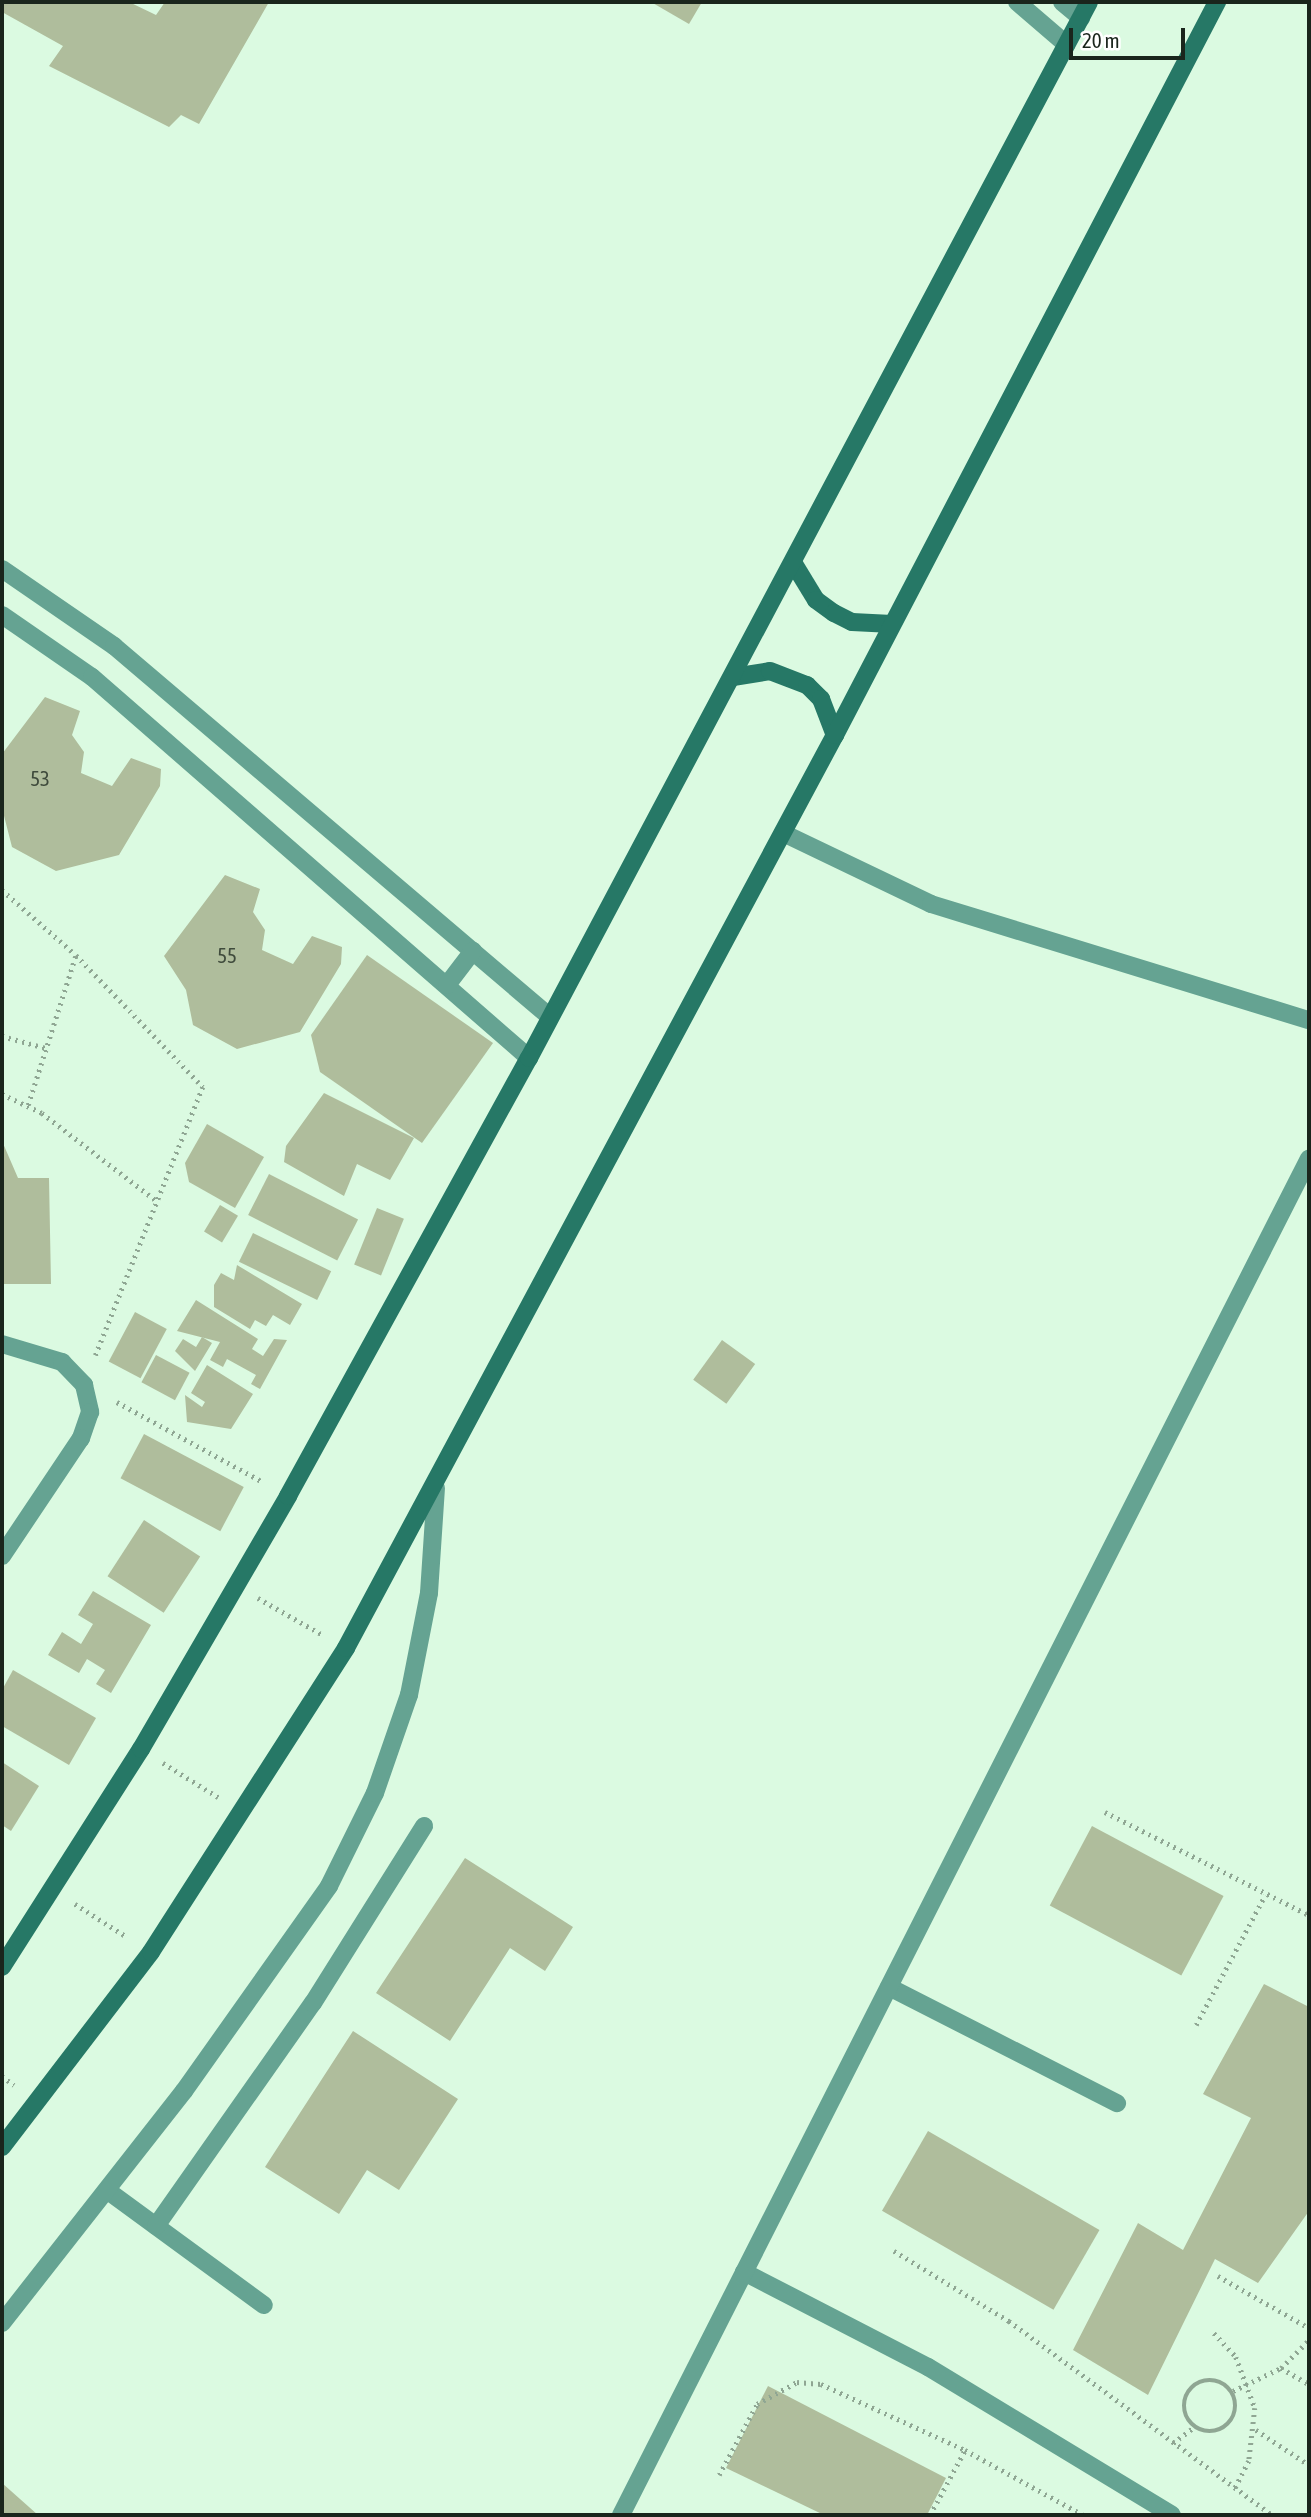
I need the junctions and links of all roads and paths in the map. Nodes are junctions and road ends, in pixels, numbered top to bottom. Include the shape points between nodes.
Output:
1 (1017, 2) edge
2 (1062, 2) edge
3 (1217, 2) edge
4 (1085, 10) edge
5 (1066, 44) junction
6 (793, 564) junction
7 (2, 569) edge
8 (2, 615) edge
9 (892, 624) junction
10 (733, 677) junction
11 (835, 735) junction
12 (783, 833) junction
13 (2, 890) edge
14 (473, 951) junction
15 (76, 955) junction
16 (447, 985) junction
17 (550, 1017) junction
18 (1309, 1020) edge
19 (2, 1036) edge
20 (46, 1048) junction
21 (529, 1058) junction
22 (2, 1094) edge
23 (29, 1105) junction
24 (1309, 1158) edge
25 (158, 1202) junction
26 (2, 1344) edge
27 (84, 1385) junction
28 (436, 1488) junction
29 (288, 1496) junction
30 (2, 1556) edge
31 (236, 1586) junction
32 (346, 1648) junction
33 (141, 1749) junction
34 (243, 1812) junction
35 (1105, 1812) dead end
36 (424, 1826) dead end
37 (52, 1889) junction
38 (1265, 1895) junction
39 (1309, 1915) edge
40 (151, 1952) junction
41 (2, 1967) edge
42 (889, 1987) junction
43 (1196, 2025) dead end
44 (1117, 2103) dead end
45 (2, 2147) edge
46 (108, 2191) junction
47 (156, 2226) junction
48 (894, 2251) dead end
49 (744, 2272) junction
50 (1217, 2276) dead end
51 (264, 2305) dead end
52 (2, 2323) edge
53 (1309, 2328) edge
54 (1213, 2333) dead end
55 (1309, 2340) edge
56 (1281, 2368) junction
57 (1309, 2385) edge
58 (1250, 2386) junction
59 (1233, 2391) junction
60 (1194, 2427) junction
61 (1256, 2430) junction
62 (1173, 2444) junction
63 (965, 2450) junction
64 (1309, 2465) edge
65 (719, 2475) dead end
66 (1235, 2489) junction
67 (621, 2515) edge
68 (930, 2515) edge
69 (1083, 2515) edge
70 (1172, 2515) edge
71 (1272, 2515) edge

1 - 5 street
2 - 4 street
3 - 9 street
4 - 5 street
5 - 6 street
6 - 9 street via 816,600 834,613 852,622
6 - 10 street
7 - 14 street via 114,646
8 - 16 street via 92,677
9 - 11 street
10 - 11 street via 771,671 807,685 830,716
10 - 17 street
11 - 12 street
12 - 18 street via 930,904
12 - 28 street
13 - 15 path
14 - 16 street
14 - 17 street
15 - 20 path
15 - 25 path via 203,1087
16 - 21 street
17 - 21 street
19 - 20 path
20 - 23 path
21 - 29 street
22 - 23 path
23 - 25 path
24 - 42 street
25 - 27 path
26 - 27 street via 62,1362
27 - 29 path
27 - 30 street via 87,1425
28 - 32 street
28 - 46 street via 429,1593 409,1695 375,1793 328,1886
29 - 31 street
31 - 32 path
31 - 33 street
32 - 34 street
33 - 34 path
33 - 37 street
34 - 40 street
35 - 38 path
36 - 47 street via 313,2003
37 - 40 path
37 - 41 street
38 - 39 path
38 - 43 path
40 - 45 street
42 - 44 street
42 - 49 street
46 - 47 street
46 - 52 street
47 - 51 street
48 - 62 path via 1009,2321
49 - 67 street
49 - 70 street via 928,2367
50 - 53 path
54 - 58 path
55 - 56 path
56 - 57 path
56 - 58 path
58 - 59 path
58 - 61 path
59 - 60 path via 1236,2405 1227,2426 1217,2431
59 - 60 path via 1214,2380 1192,2385 1183,2406
60 - 62 path
61 - 64 path
61 - 66 path
62 - 66 path
63 - 65 path via 821,2384 797,2382 757,2404
63 - 68 path
63 - 69 path
66 - 71 path

